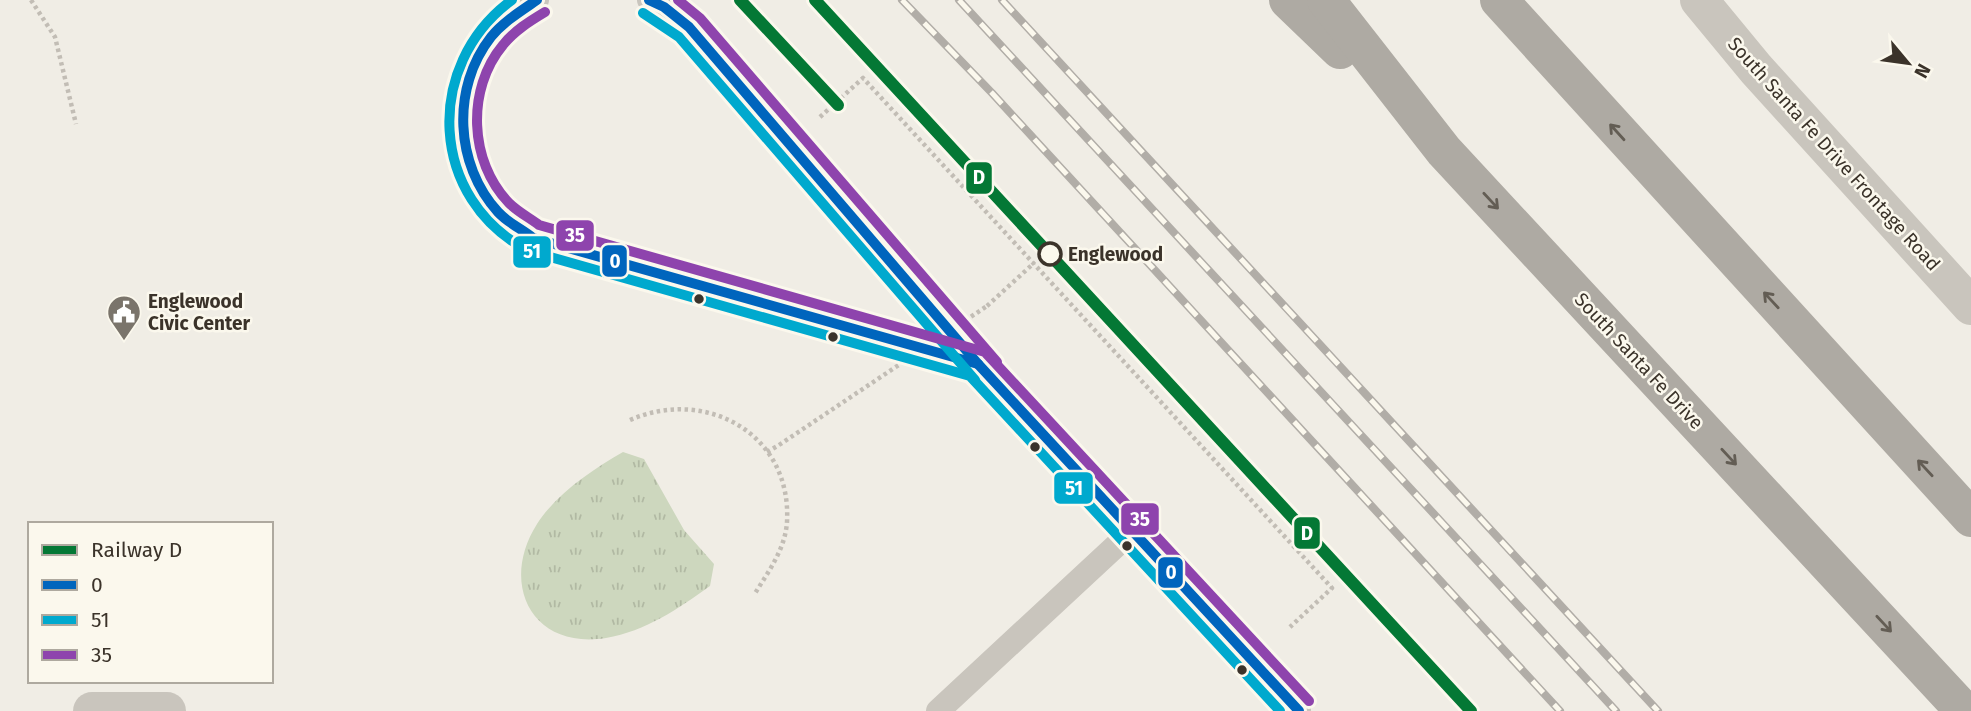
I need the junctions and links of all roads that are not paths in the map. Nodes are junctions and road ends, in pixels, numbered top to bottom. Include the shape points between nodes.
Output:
1 (537, 0) edge
2 (649, 0) edge
3 (1288, 0) edge
4 (1326, 0) edge
5 (1499, 0) edge
6 (1699, 0) edge
7 (1444, 151) junction
8 (1971, 306) edge
9 (978, 363) junction
10 (1971, 518) edge
11 (1133, 530) junction
12 (92, 711) edge
13 (167, 711) edge
14 (938, 711) edge
15 (1299, 711) edge
16 (1964, 711) edge

1 - 9 lane via 511,16 489,39 473,66 463,99 463,134 474,176 498,212 533,238
2 - 9 lane via 689,27
3 - 7 highway
4 - 7 highway, South Santa Fe Drive
10 -> 5 highway
6 - 8 street, South Santa Fe Drive Frontage Road
7 -> 16 highway, South Santa Fe Drive
9 - 11 lane
11 - 14 lane
11 - 15 lane
12 - 13 street

